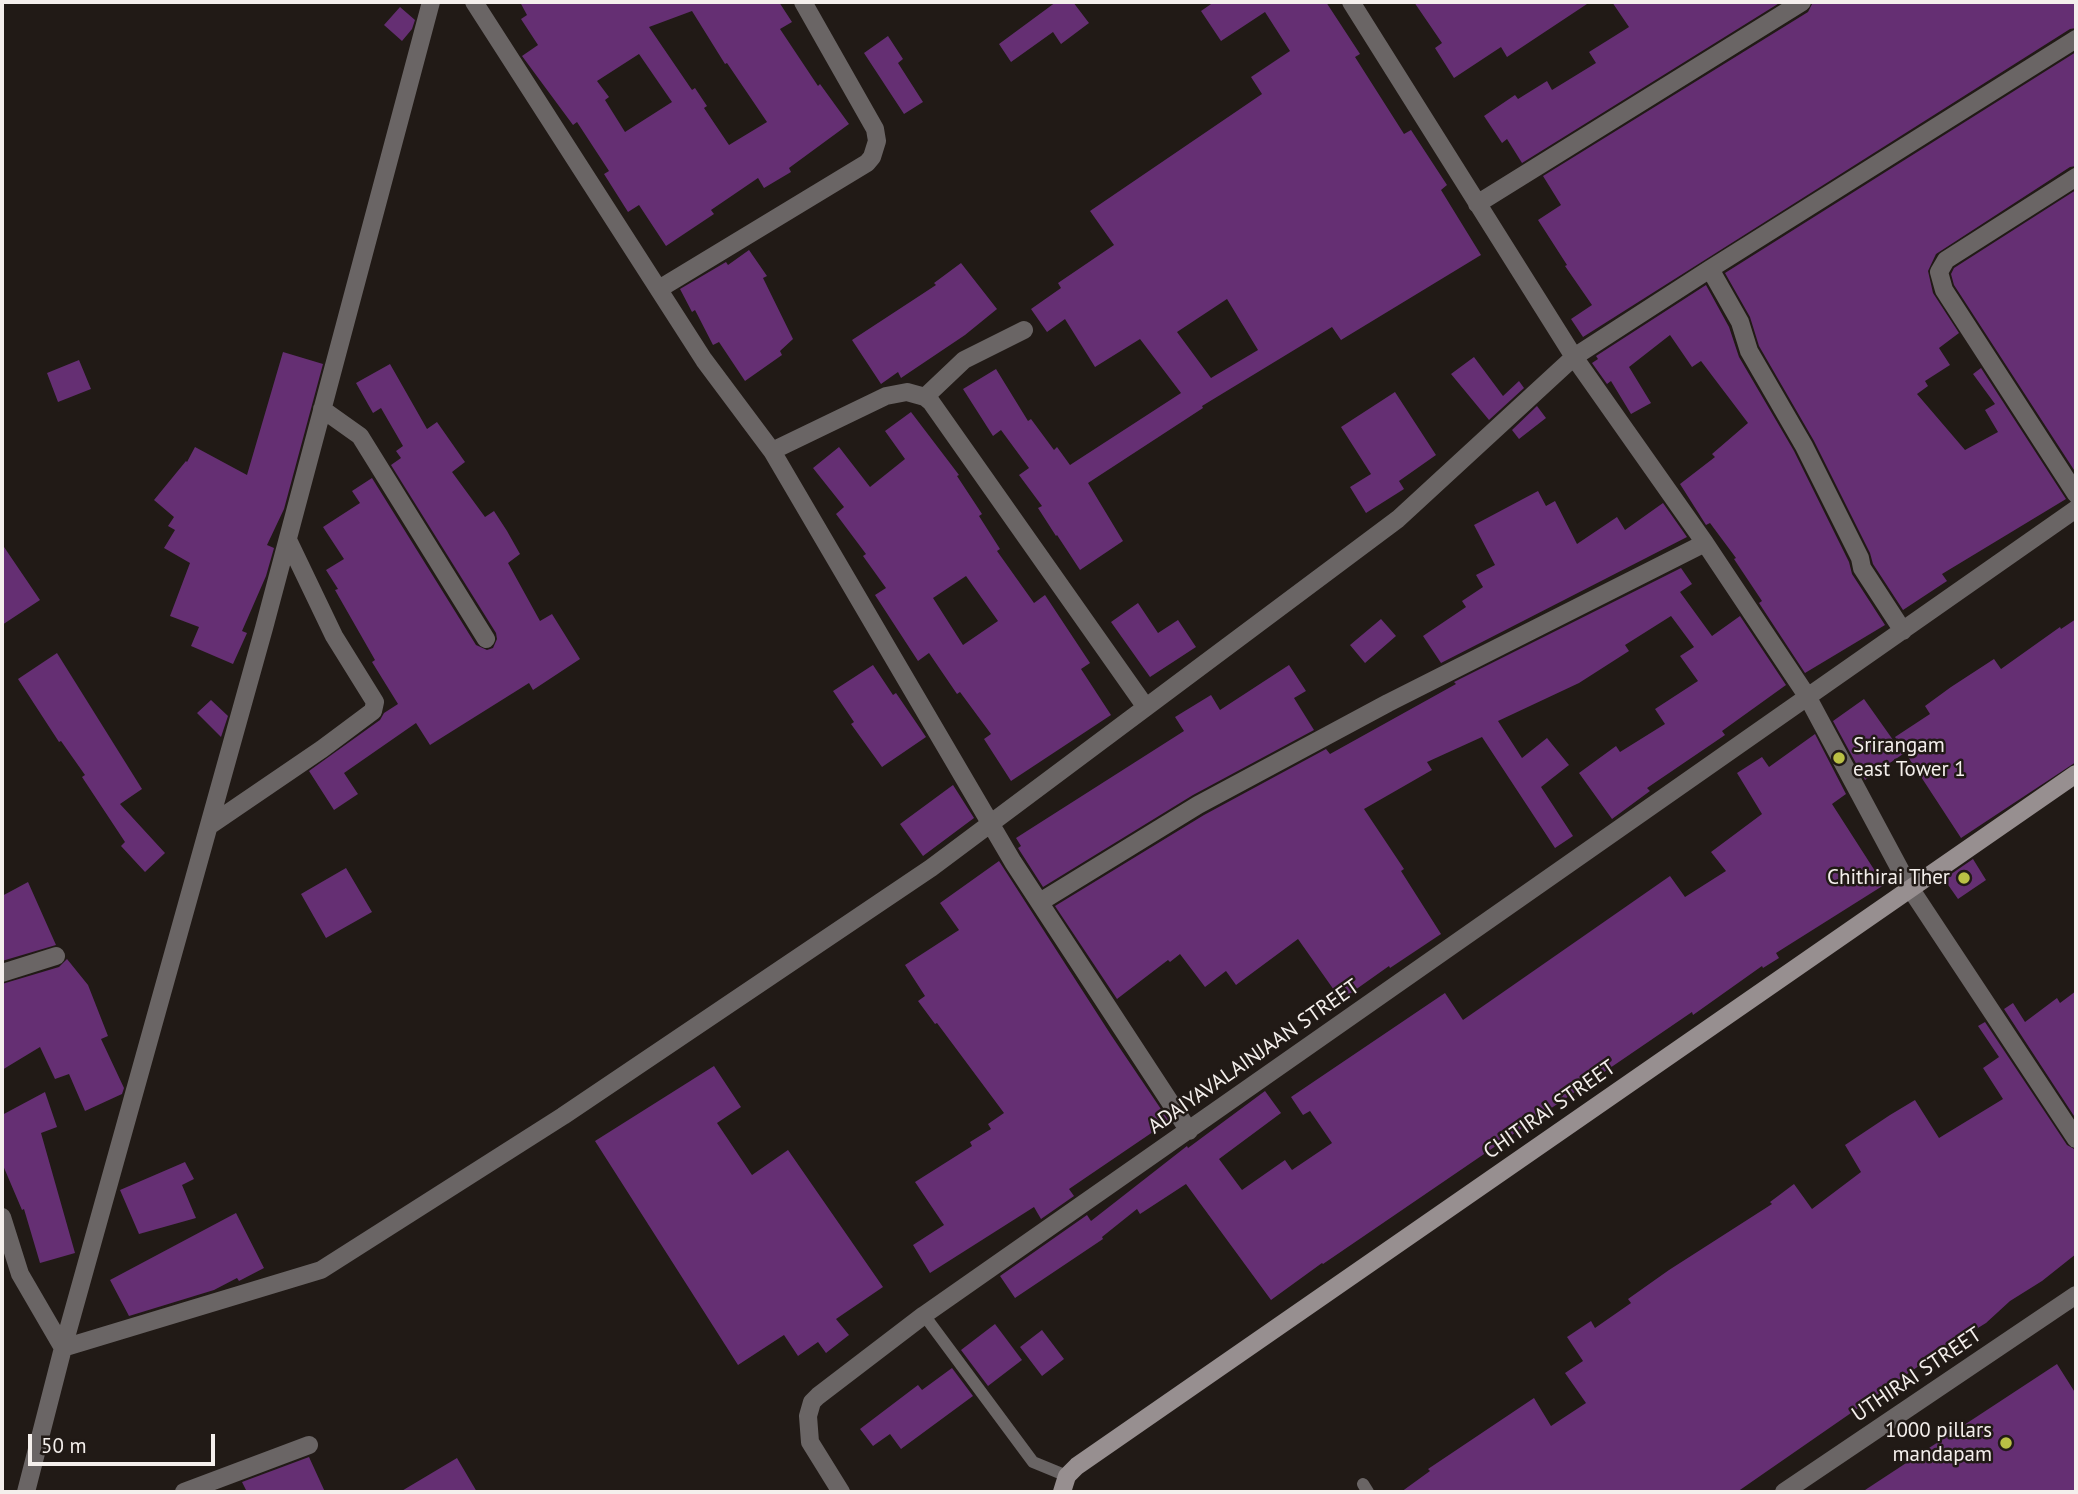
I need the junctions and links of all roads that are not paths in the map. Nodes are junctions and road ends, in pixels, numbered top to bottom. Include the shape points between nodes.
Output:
1 (431, 2) edge
2 (474, 2) edge
3 (803, 2) edge
4 (1351, 2) edge
5 (1802, 2) edge
6 (2076, 39) edge
7 (2076, 177) edge
8 (1477, 204) junction
9 (1710, 269) junction
10 (659, 289) junction
11 (1024, 330) dead end
12 (1574, 357) junction
13 (925, 397) junction
14 (322, 409) junction
15 (772, 451) junction
16 (2076, 494) edge
17 (2076, 509) edge
18 (288, 540) junction
19 (1705, 543) junction
20 (1903, 631) junction
21 (486, 639) dead end
22 (1807, 696) junction
23 (1146, 706) junction
24 (2076, 774) edge
25 (989, 824) junction
26 (209, 826) junction
27 (1910, 888) junction
28 (1040, 902) junction
29 (56, 956) dead end
30 (2, 973) edge
31 (1189, 1131) junction
32 (2076, 1139) edge
33 (2, 1217) edge
34 (7, 1256) edge
35 (2076, 1294) edge
36 (924, 1315) junction
37 (63, 1348) junction
38 (309, 1445) dead end
39 (1065, 1484) edge
40 (26, 1492) edge
41 (184, 1492) edge
42 (841, 1492) edge
43 (1784, 1492) edge

1 - 14 street
2 - 10 street
3 - 10 street via 875,129 872,158
4 - 8 street
5 - 8 street
6 - 9 street
7 - 16 street via 1946,260 1939,272 1944,290
8 - 12 street
9 - 12 street
9 - 20 street via 1740,322 1749,351 1804,446 1862,568
10 - 15 street via 704,360
11 - 13 street via 964,360
12 - 19 street
12 - 23 street via 1398,519
13 - 15 street via 907,392 886,396
13 - 23 street
14 - 18 street
14 - 21 street via 360,436
15 - 25 street
17 - 20 street, ADAIYAVALAINJAAN STREET
18 - 26 street
18 - 26 street via 334,636 375,702 373,711
19 - 22 street
19 - 28 street via 1198,805
20 - 22 street, ADAIYAVALAINJAAN STREET
22 - 27 street
22 - 31 street, ADAIYAVALAINJAAN STREET
23 - 25 street
24 - 27 street, CHITIRAI STREET
25 - 28 street
25 - 37 street via 931,868 563,1116 321,1270
26 - 37 street
27 - 32 street
27 - 39 street, CHITIRAI STREET via 1077,1466
28 - 31 street
29 - 30 street
31 - 36 street, ADAIYAVALAINJAAN STREET
33 - 34 street
34 - 37 street
35 - 43 street, UTHIRAI STREET
36 - 39 lane via 1033,1462
36 - 42 street, ADAIYAVALAINJAAN STREET via 812,1402 810,1442
37 - 40 street
38 - 41 street

